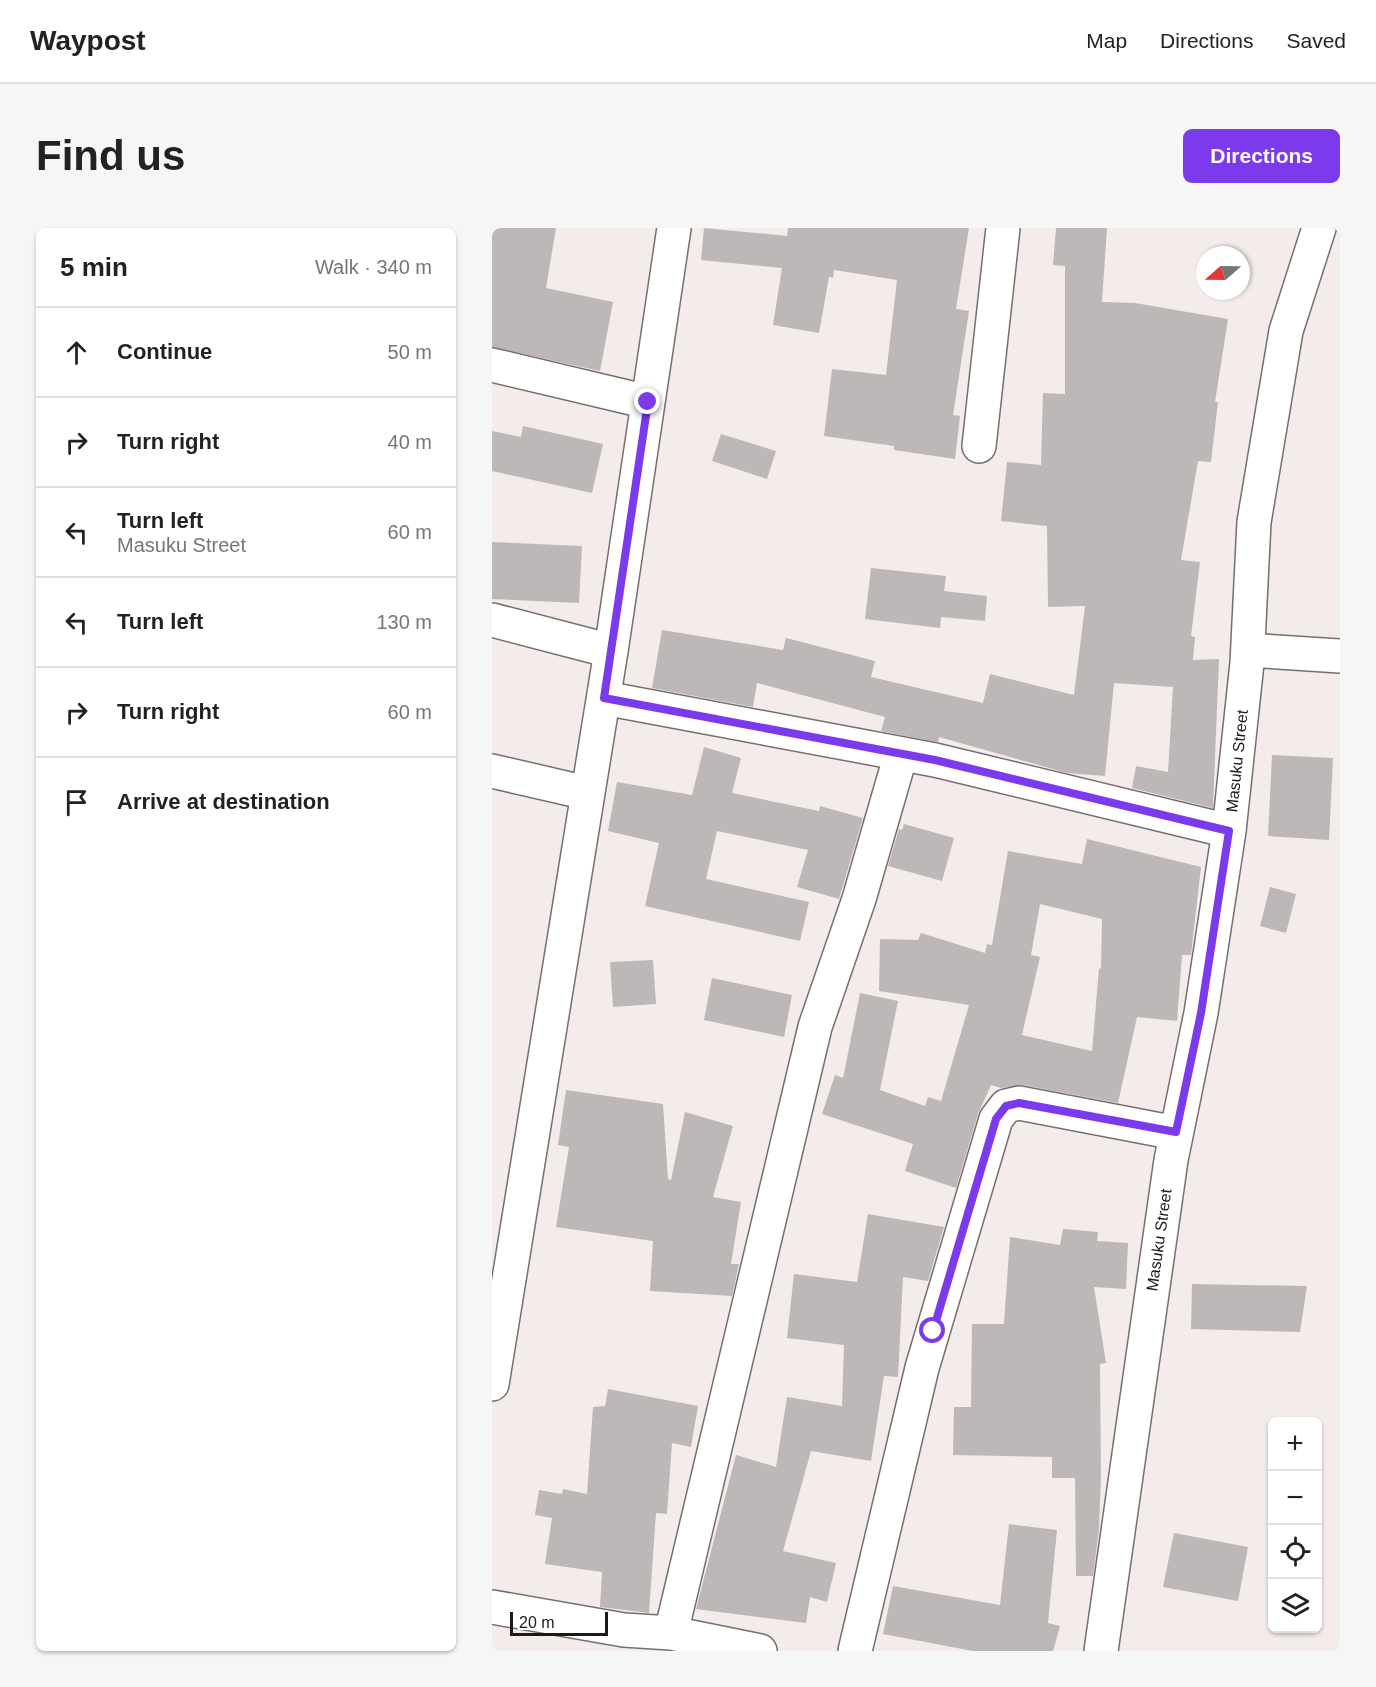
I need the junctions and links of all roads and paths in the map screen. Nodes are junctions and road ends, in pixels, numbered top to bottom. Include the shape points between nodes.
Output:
1 (674, 228) edge
2 (1003, 228) edge
3 (1318, 228) edge
4 (492, 365) edge
5 (648, 402) junction
6 (979, 446) dead end
7 (492, 620) edge
8 (1248, 650) junction
9 (611, 651) junction
10 (1340, 656) edge
11 (604, 698) junction
12 (901, 754) junction
13 (492, 771) edge
14 (587, 793) junction
15 (1229, 831) junction
16 (1176, 1132) junction
17 (497, 1322) edge
18 (492, 1384) edge
19 (492, 1606) edge
20 (671, 1633) junction
21 (760, 1651) edge
22 (855, 1651) edge
23 (1101, 1651) edge

1 - 5 street
2 - 6 street
3 - 8 street, Masuku Street via 1286,332 1280,365 1254,522
4 - 5 street
5 - 9 street
7 - 9 street
8 - 10 street
8 - 15 street, Masuku Street
9 - 11 street
11 - 12 street
11 - 14 street
12 - 15 street
12 - 20 street via 859,899 815,1027
13 - 14 street
14 - 17 street
15 - 16 street, Masuku Street via 1201,1013
16 - 22 street via 1019,1103 1006,1106 996,1119 922,1368
16 - 23 street, Masuku Street
17 - 18 street
19 - 20 street via 624,1630
20 - 21 street

